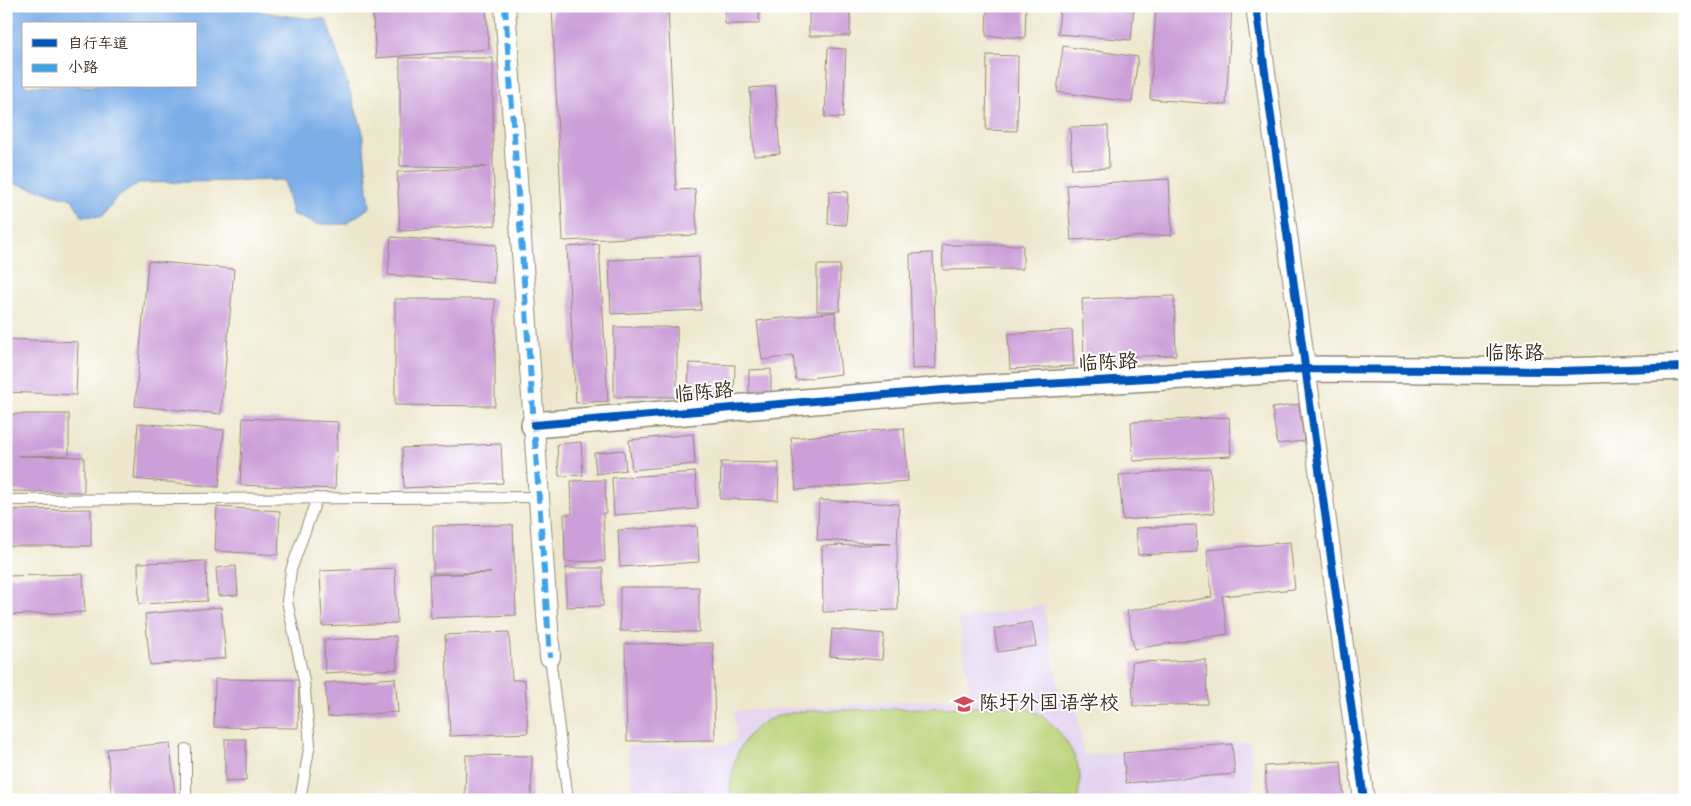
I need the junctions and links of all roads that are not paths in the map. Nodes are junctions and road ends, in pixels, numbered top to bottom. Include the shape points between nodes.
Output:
1 (505, 6) edge
2 (1256, 6) edge
3 (1685, 367) edge
4 (1305, 369) junction
5 (534, 425) junction
6 (539, 497) junction
7 (317, 498) junction
8 (6, 500) edge
9 (550, 657) joint
10 (186, 749) dead end
11 (186, 800) edge
12 (300, 800) edge
13 (568, 800) edge
14 (1364, 800) edge

1 - 5 street
2 - 4 street
3 - 4 street, 临陈路
4 - 5 street, 临陈路 via 942,390
4 - 14 street
5 - 6 street
6 - 7 lane
6 - 9 street
7 - 8 lane
7 - 12 lane via 291,570 287,601 304,681 310,744
9 - 13 lane
10 - 11 lane

